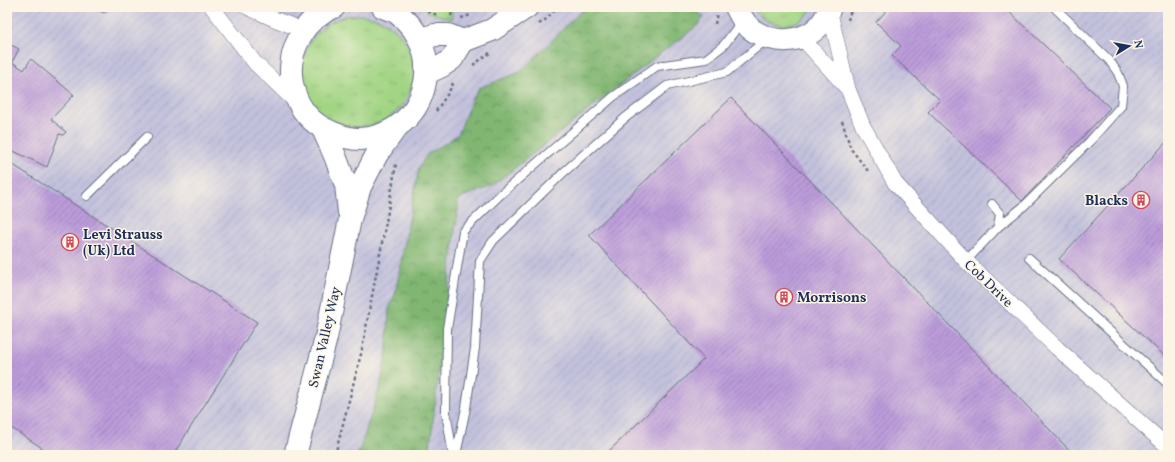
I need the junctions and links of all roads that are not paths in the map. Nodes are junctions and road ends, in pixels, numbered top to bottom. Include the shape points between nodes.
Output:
1 (212, 7) edge
2 (247, 7) edge
3 (334, 7) edge
4 (383, 7) edge
5 (404, 7) edge
6 (1054, 7) edge
7 (829, 8) edge
8 (740, 14) edge
9 (532, 16) edge
10 (311, 20) edge
11 (416, 34) junction
12 (802, 38) junction
13 (768, 39) junction
14 (463, 41) junction
15 (427, 72) junction
16 (848, 89) junction
17 (300, 106) junction
18 (396, 128) junction
19 (323, 129) junction
20 (147, 137) dead end
21 (87, 196) dead end
22 (992, 204) dead end
23 (350, 219) junction
24 (998, 226) junction
25 (1029, 258) dead end
26 (966, 262) junction
27 (1168, 384) edge
28 (1168, 448) edge
29 (295, 455) edge
30 (455, 455) edge

1 - 17 street via 256,63
2 - 10 street via 274,20
3 - 10 street
4 - 11 street via 396,13
5 - 11 lane
6 - 24 lane via 1109,60 1118,73 1123,86 1121,106 1090,141 1024,206
7 - 12 street via 823,21
7 - 16 street, Cob Drive
8 - 13 street via 753,31
8 - 30 lane via 724,45 706,59 657,66 613,97 501,194 463,231 447,329 446,412
9 - 14 street
10 - 17 street via 294,48 290,67 292,87
11 - 14 street via 448,35
11 - 15 street via 425,55
12 - 13 street via 785,41
12 - 16 street, Cob Drive
13 - 30 lane via 727,72 667,86 620,122 564,172 493,242 480,261 475,348 466,408
14 - 15 street via 452,59
15 - 18 street via 425,88 419,103 410,116
16 - 26 street, Cob Drive via 863,126 895,183
17 - 19 street via 310,119
18 - 19 street via 378,136 360,139 341,136
18 - 23 street, Swan Valley Way via 377,154 360,187
19 - 23 street, Swan Valley Way via 346,185
20 - 21 lane
22 - 24 lane via 1000,214
23 - 29 street, Swan Valley Way via 326,338
24 - 26 lane
25 - 27 lane
26 - 28 street, Cob Drive

